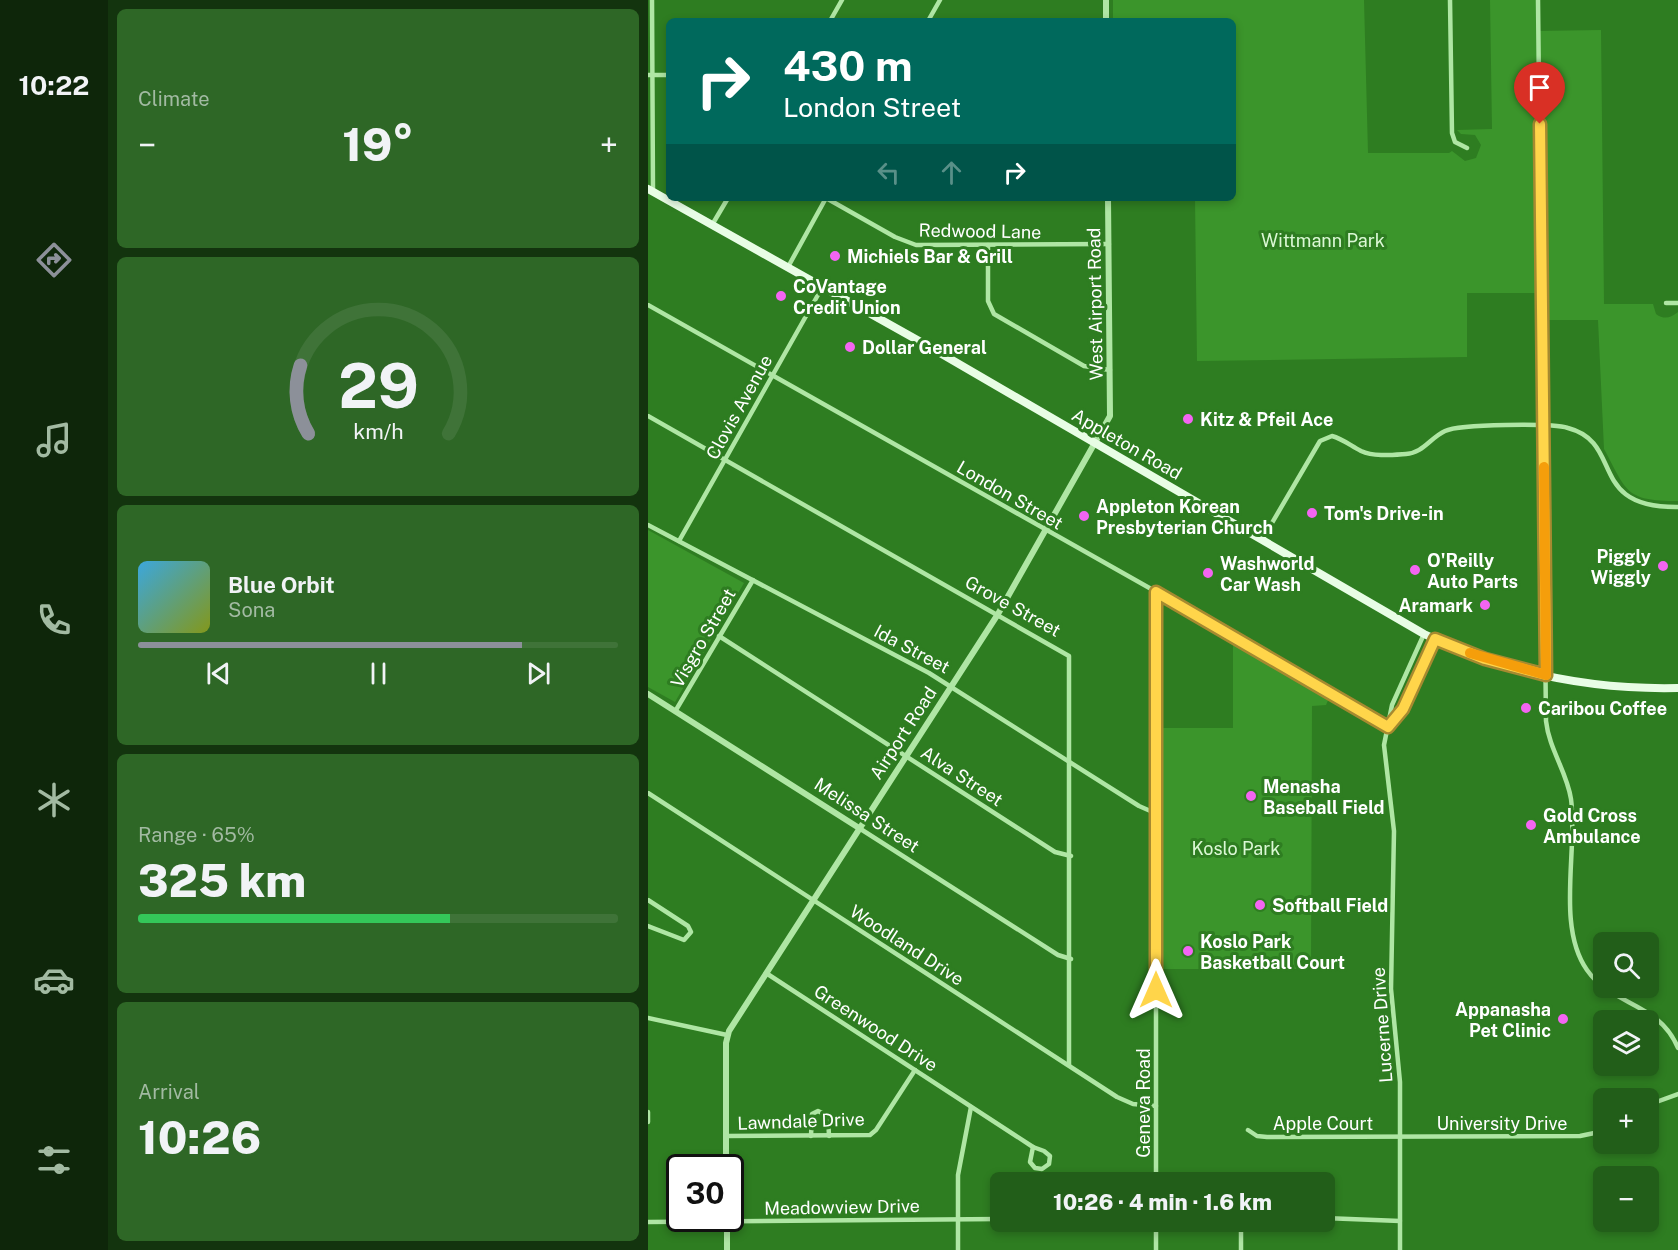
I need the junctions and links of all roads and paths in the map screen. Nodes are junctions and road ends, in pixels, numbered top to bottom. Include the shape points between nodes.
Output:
1 (652, 0) edge
2 (842, 0) edge
3 (940, 0) edge
4 (1106, 0) edge
5 (1450, 0) edge
6 (1538, 0) edge
7 (832, 18) edge
8 (930, 18) edge
9 (1106, 18) edge
10 (651, 75) edge
11 (1467, 148) dead end
12 (651, 190) edge
13 (666, 199) edge
14 (670, 201) edge
15 (726, 201) edge
16 (824, 201) edge
17 (832, 201) edge
18 (1108, 201) edge
19 (712, 225) junction
20 (1109, 244) junction
21 (988, 245) junction
22 (788, 267) junction
23 (823, 286) junction
24 (1666, 303) dead end
25 (1678, 303) edge
26 (648, 305) edge
27 (1110, 370) junction
28 (773, 375) junction
29 (648, 416) edge
30 (1543, 426) junction
31 (1095, 442) junction
32 (725, 460) junction
33 (1678, 507) edge
34 (648, 525) edge
35 (1045, 530) junction
36 (1262, 540) junction
37 (679, 542) junction
38 (753, 580) junction
39 (1156, 592) junction
40 (998, 614) junction
41 (1424, 634) junction
42 (719, 636) junction
43 (1435, 639) junction
44 (1546, 675) junction
45 (951, 686) junction
46 (1678, 688) edge
47 (648, 694) edge
48 (676, 710) junction
49 (1388, 727) junction
50 (907, 757) junction
51 (1070, 762) junction
52 (648, 793) edge
53 (1155, 813) junction
54 (859, 828) junction
55 (1071, 856) junction
56 (648, 900) edge
57 (813, 900) junction
58 (648, 926) edge
59 (1071, 959) junction
60 (766, 973) junction
61 (648, 1018) edge
62 (728, 1035) junction
63 (1678, 1048) edge
64 (1069, 1065) junction
65 (915, 1070) junction
66 (1678, 1094) edge
67 (1659, 1102) edge
68 (1156, 1106) junction
69 (971, 1107) junction
70 (648, 1112) edge
71 (648, 1122) edge
72 (1248, 1130) dead end
73 (1593, 1133) edge
74 (726, 1136) junction
75 (812, 1136) junction
76 (829, 1136) junction
77 (1400, 1136) junction
78 (1034, 1147) junction
79 (726, 1154) edge
80 (1156, 1172) edge
81 (1335, 1218) edge
82 (958, 1219) junction
83 (990, 1219) edge
84 (744, 1220) edge
85 (1400, 1221) junction
86 (648, 1222) edge
87 (666, 1222) edge
88 (727, 1232) edge
89 (1156, 1232) edge
90 (1241, 1232) edge
91 (727, 1250) edge
92 (958, 1250) edge
93 (1156, 1250) edge
94 (1241, 1250) edge
95 (1400, 1250) edge

1 - 10 street
2 - 7 street
3 - 8 street
4 - 9 street
5 - 11 street via 1452,133 1455,142
6 - 30 street
10 - 12 street
12 - 13 main road, Appleton Road
14 - 19 main road, Appleton Road
15 - 19 street
16 - 22 street
17 - 21 street, Redwood Lane via 909,243
18 - 20 street, West Airport Road
19 - 22 main road, Appleton Road
20 - 21 street, Redwood Lane
20 - 27 street, West Airport Road
21 - 27 street via 988,301 994,314 1084,366
22 - 23 main road, Appleton Road
23 - 28 street, Clovis Avenue
23 - 31 main road, Appleton Road
24 - 25 street
26 - 28 street, London Street
27 - 31 street, West Airport Road via 1110,416
28 - 32 street, Clovis Avenue
28 - 35 street, London Street
29 - 32 street, Grove Street
30 - 33 street via 1568,428 1593,443 1609,475 1626,496 1652,507
30 - 36 street via 1453,428 1409,454 1369,454 1336,437 1328,437 1320,441
30 - 44 street
31 - 35 street, Airport Road
31 - 36 main road, Appleton Road
32 - 37 street, Clovis Avenue
32 - 40 street, Grove Street
34 - 37 street, Ida Street
35 - 39 street, London Street
35 - 40 street, Airport Road
36 - 41 main road, Appleton Road
37 - 38 street, Ida Street
38 - 42 street, Visgro Street
38 - 45 street, Ida Street
39 - 49 street, London Street
39 - 53 street, Geneva Road
40 - 45 street, Airport Road
40 - 51 street, Grove Street via 1069,656
41 - 43 main road, Appleton Road
41 - 49 street, Lucerne Drive via 1392,705
42 - 48 street, Visgro Street
42 - 50 street, Alva Street
43 - 44 main road, Appleton Road via 1485,659
43 - 49 street via 1403,709
44 - 46 main road, Appleton Road via 1619,687
44 - 63 street via 1547,732 1570,798 1572,925 1577,951 1594,978 1613,994 1655,1016
45 - 50 street, Airport Road
45 - 51 street, Ida Street
47 - 48 street, Melissa Street
48 - 54 street, Melissa Street
49 - 77 street, Lucerne Drive via 1384,745 1394,831 1391,996 1400,1082
50 - 54 street, Airport Road
50 - 55 street, Alva Street via 1055,852
51 - 53 street, Ida Street
51 - 55 street, Grove Street
52 - 57 street, Woodland Drive
53 - 68 street, Geneva Road
54 - 57 street, Airport Road
54 - 59 street, Melissa Street via 1058,955
55 - 59 street, Grove Street
56 - 58 street via 688,926 691,932 688,938 681,939
57 - 60 street, Airport Road
57 - 64 street, Woodland Drive
59 - 64 street, Grove Street
60 - 62 street, Airport Road
60 - 65 street, Greenwood Drive
61 - 62 street
62 - 74 street
64 - 68 street, Woodland Drive via 1127,1102
65 - 69 street, Greenwood Drive
65 - 76 street, Lawndale Drive via 874,1132
66 - 67 street
68 - 80 street, Geneva Road
69 - 78 street, Greenwood Drive
69 - 82 street via 958,1175
70 - 71 street
72 - 77 street, Apple Court via 1262,1137
73 - 77 street, University Drive
74 - 75 street, Lawndale Drive
74 - 79 street
75 - 76 street, Lawndale Drive
75 - 76 street via 812,1114 818,1111 828,1116
77 - 85 street, Lucerne Drive
78 - 78 street via 1030,1162 1042,1169 1049,1164 1050,1156
81 - 85 street
82 - 83 street, Meadowview Drive
82 - 84 street, Meadowview Drive
82 - 92 street
85 - 95 street, Lucerne Drive
86 - 87 street, Meadowview Drive
88 - 91 street
89 - 93 street
90 - 94 street

